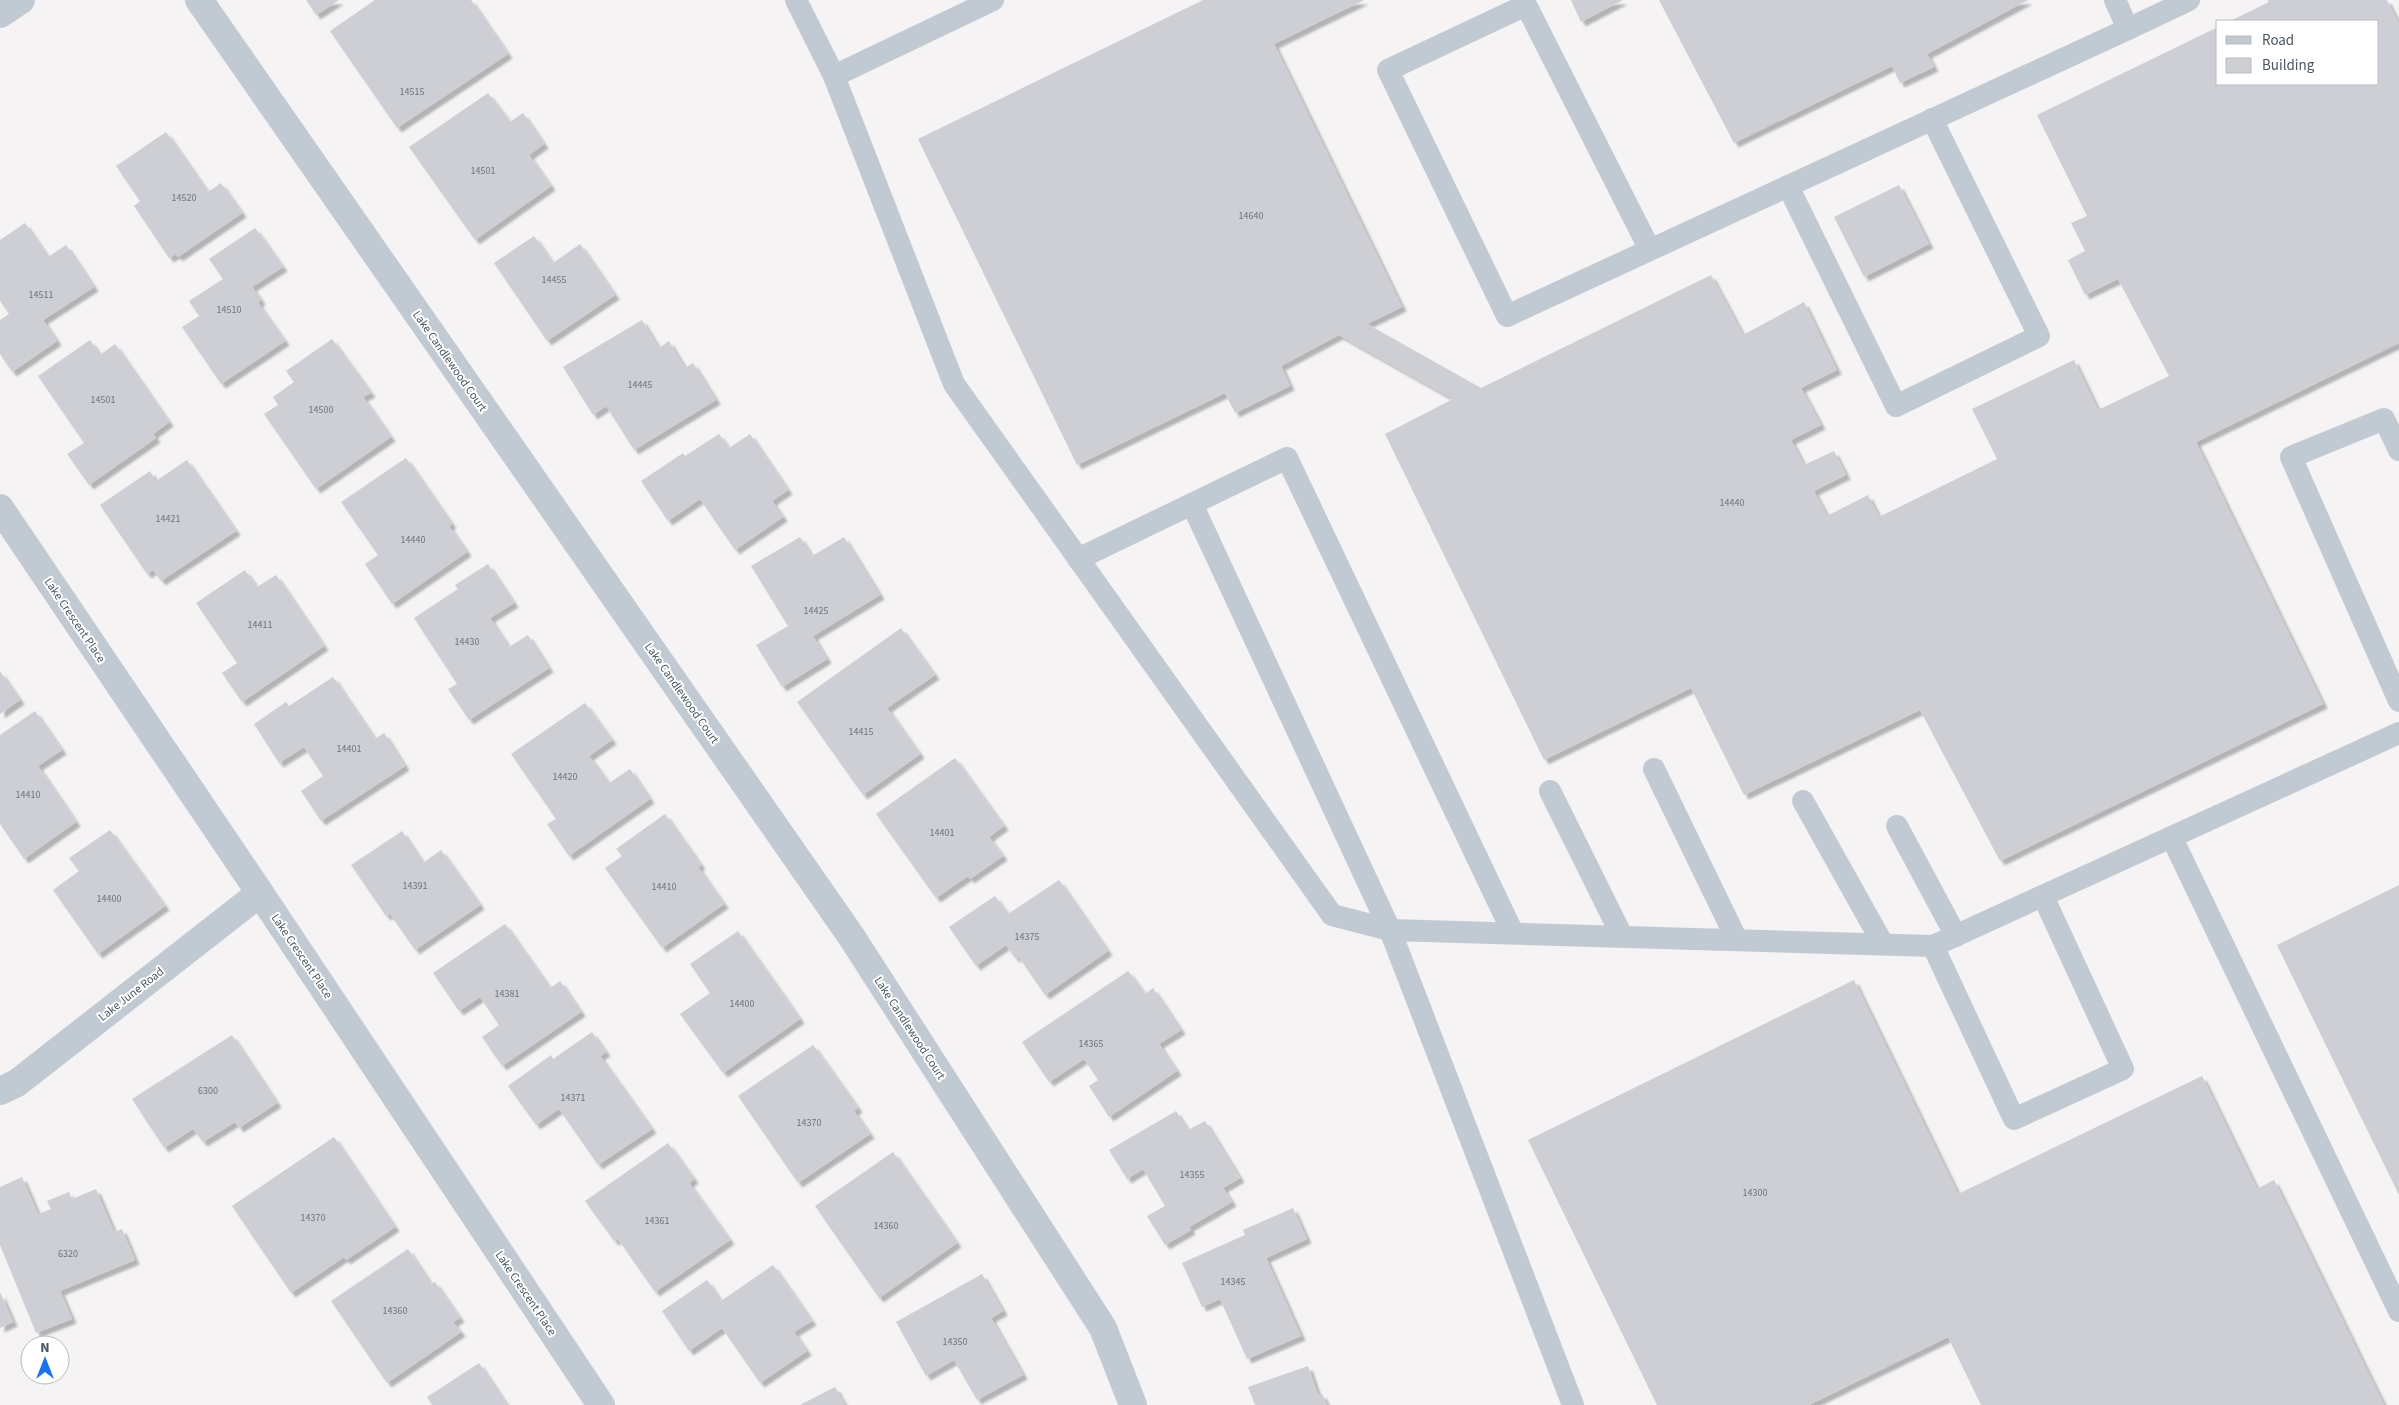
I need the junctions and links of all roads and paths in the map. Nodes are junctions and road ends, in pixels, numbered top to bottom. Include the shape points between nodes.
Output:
1 (21, 0) edge
2 (199, 0) edge
3 (796, 0) edge
4 (993, 0) edge
5 (2115, 0) edge
6 (2188, 0) edge
7 (0, 14) edge
8 (2128, 28) junction
9 (834, 76) junction
10 (1932, 119) junction
11 (1788, 186) junction
12 (1650, 250) junction
13 (2399, 450) edge
14 (1192, 504) junction
15 (0, 508) edge
16 (1078, 559) junction
17 (2399, 701) edge
18 (2399, 734) edge
19 (1654, 769) dead end
20 (1550, 791) dead end
21 (1803, 801) dead end
22 (1897, 826) dead end
23 (2172, 838) junction
24 (260, 893) junction
25 (2043, 896) junction
26 (1390, 930) junction
27 (1513, 933) junction
28 (1622, 936) junction
29 (1956, 936) junction
30 (1737, 940) junction
31 (1883, 944) junction
32 (1933, 946) junction
33 (0, 1091) edge
34 (2399, 1311) edge
35 (601, 1405) edge
36 (1133, 1405) edge
37 (1573, 1405) edge

1 - 7 street
2 - 36 street, Lake Candlewood Court via 851,936 1103,1328
3 - 9 lane
4 - 9 lane
5 - 8 lane
6 - 8 lane
8 - 10 lane
9 - 16 lane via 954,384
10 - 11 lane
10 - 11 lane via 2039,336 1896,406
11 - 12 lane
12 - 12 lane via 1526,5 1388,70 1507,316
13 - 17 lane via 2384,418 2291,457
14 - 16 lane
14 - 26 lane
14 - 27 lane via 1287,458
15 - 24 street, Lake Crescent Place
16 - 26 lane via 1332,915
18 - 23 lane
19 - 30 lane
20 - 28 lane
21 - 31 lane
22 - 29 lane
23 - 25 lane
23 - 34 lane
24 - 33 street, Lake June Road via 17,1083
24 - 35 street, Lake Crescent Place
25 - 29 lane
25 - 32 lane via 2123,1069 2098,1081 2014,1119
26 - 27 lane
26 - 37 lane
27 - 28 lane
28 - 30 lane
29 - 32 lane
30 - 31 lane
31 - 32 lane

